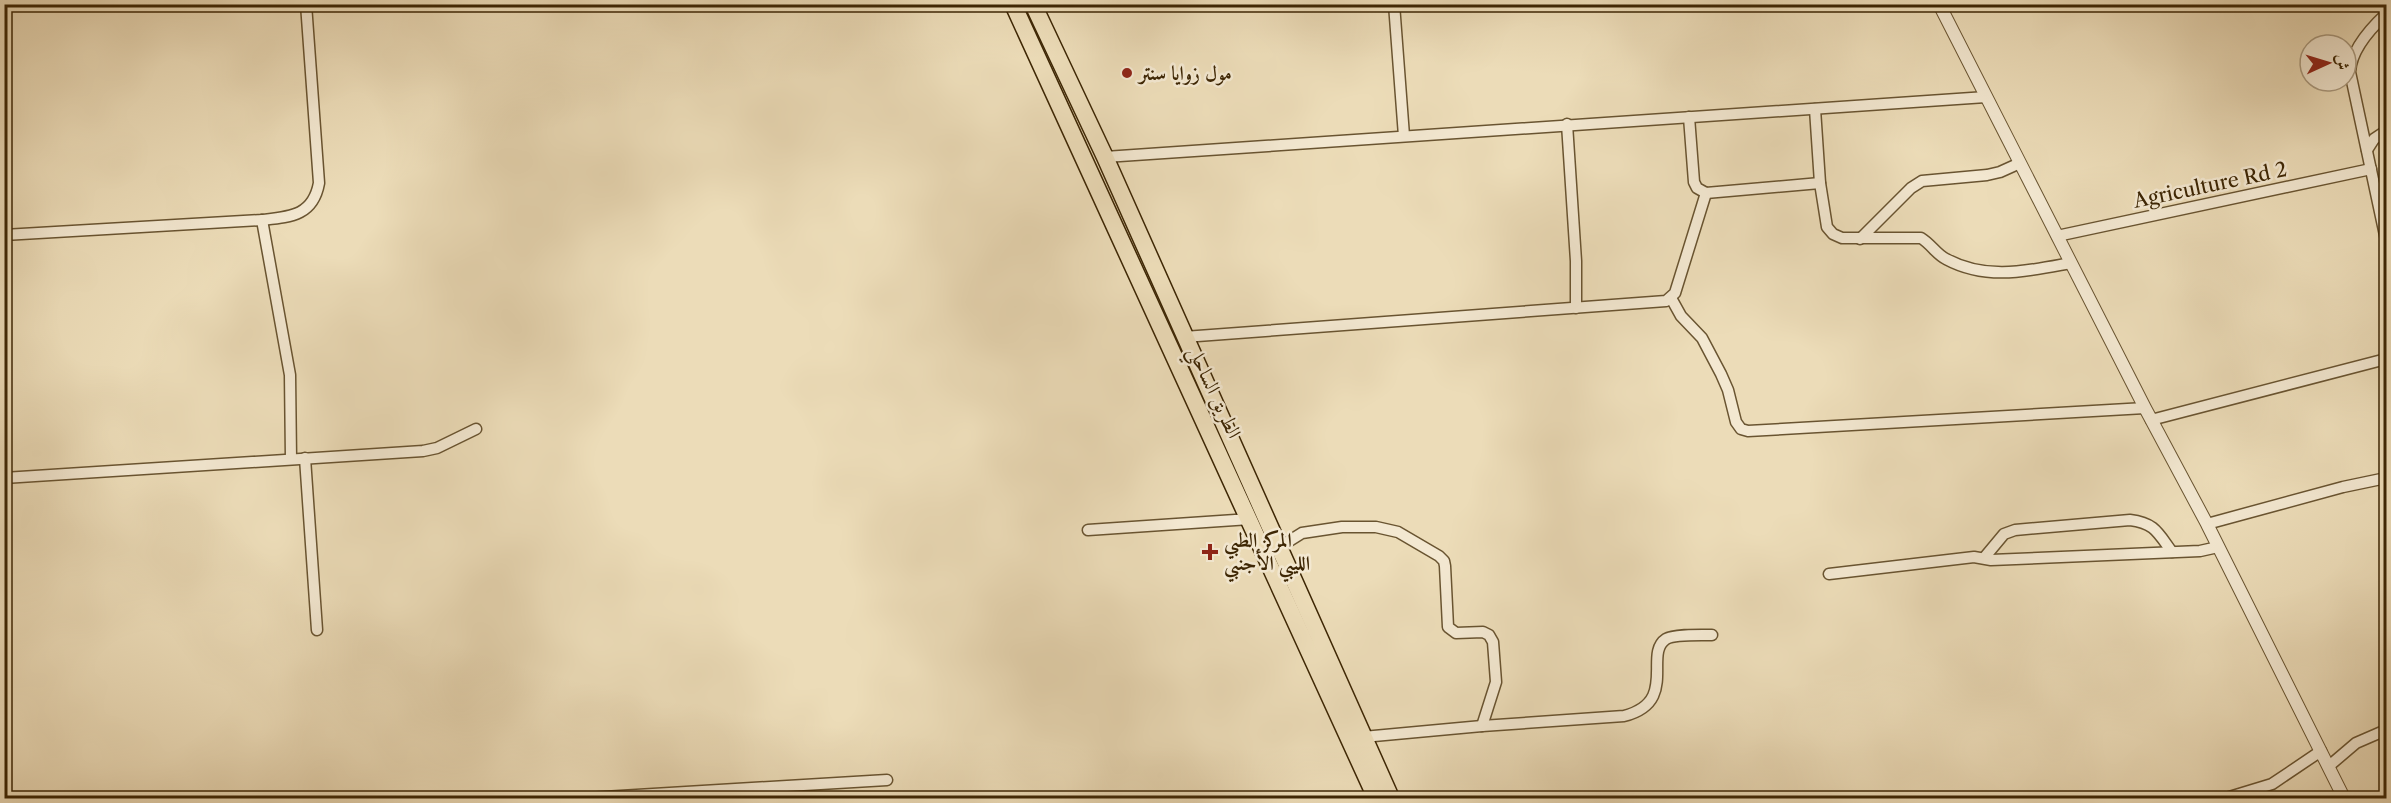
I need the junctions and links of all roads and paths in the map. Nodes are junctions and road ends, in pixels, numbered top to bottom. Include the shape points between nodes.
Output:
1 (306, 4) edge
2 (1013, 4) edge
3 (1033, 4) edge
4 (1394, 4) edge
5 (1939, 4) edge
6 (2386, 14) edge
7 (1986, 97) junction
8 (1815, 109) junction
9 (1689, 117) junction
10 (1567, 124) junction
11 (2386, 130) edge
12 (1404, 136) junction
13 (2367, 150) junction
14 (1105, 157) junction
15 (2020, 163) junction
16 (2371, 169) junction
17 (1820, 183) junction
18 (1706, 194) junction
19 (262, 220) junction
20 (4, 236) edge
21 (2057, 236) junction
22 (1860, 238) junction
23 (2386, 240) edge
24 (2071, 263) junction
25 (1671, 298) junction
26 (1576, 308) junction
27 (1184, 337) junction
28 (2386, 359) edge
29 (2148, 414) junction
30 (476, 429) dead end
31 (304, 458) junction
32 (291, 459) junction
33 (4, 478) edge
34 (2386, 478) edge
35 (1250, 519) junction
36 (2207, 524) junction
37 (1089, 530) dead end
38 (2218, 547) junction
39 (1278, 548) junction
40 (2172, 552) junction
41 (1984, 558) junction
42 (1829, 574) dead end
43 (317, 630) dead end
44 (1712, 635) dead end
45 (1482, 726) junction
46 (2386, 730) edge
47 (1363, 737) junction
48 (2321, 751) junction
49 (2329, 766) junction
50 (887, 780) dead end
51 (587, 798) edge
52 (1376, 798) edge
53 (1391, 798) edge
54 (2226, 798) edge
55 (2344, 798) edge

1 - 19 street via 318,192 301,213
2 - 35 highway, الطريق الساحلي
3 - 14 highway, الطريق الساحلي
4 - 12 street
5 - 7 street
6 - 13 street via 2351,62
7 - 8 street
7 - 15 street
8 - 9 street
8 - 17 street
9 - 10 street
9 - 18 street via 1694,182
10 - 12 street
10 - 26 street
11 - 13 street
12 - 14 street
13 - 16 street
14 - 27 highway, الطريق الساحلي
15 - 21 street
15 - 22 street via 1987,175 1922,181
16 - 21 street, Agriculture Rd 2
16 - 23 street
17 - 18 street
17 - 22 street via 1827,227 1842,238
18 - 25 street
19 - 20 street
19 - 32 street via 290,375
21 - 24 street
22 - 24 street via 1921,238 1943,258 1967,269 1993,274
24 - 29 street
25 - 26 street
25 - 29 street via 1681,316 1702,338 1728,390 1736,422 1748,431
26 - 27 street
27 - 39 highway, الطريق الساحلي
28 - 29 street
29 - 36 street
30 - 31 street via 423,451
31 - 32 street
31 - 43 street
32 - 33 street
34 - 36 street
35 - 37 street
35 - 52 highway, الطريق الساحلي
36 - 38 street
38 - 40 street
38 - 48 street
39 - 45 street via 1302,533 1376,527 1398,532 1439,556 1445,566 1448,627 1456,633 1484,632 1493,642 1496,682
39 - 47 highway, الطريق الساحلي
40 - 41 street
40 - 41 street via 2156,529 2145,522 2130,520 2015,530 2004,534
41 - 42 street
44 - 45 street via 1668,638 1660,645 1658,681 1653,696 1638,712
45 - 47 street
46 - 49 street via 2356,743
47 - 53 highway, الطريق الساحلي
48 - 49 street
48 - 54 street via 2272,784
49 - 55 street
50 - 51 street

